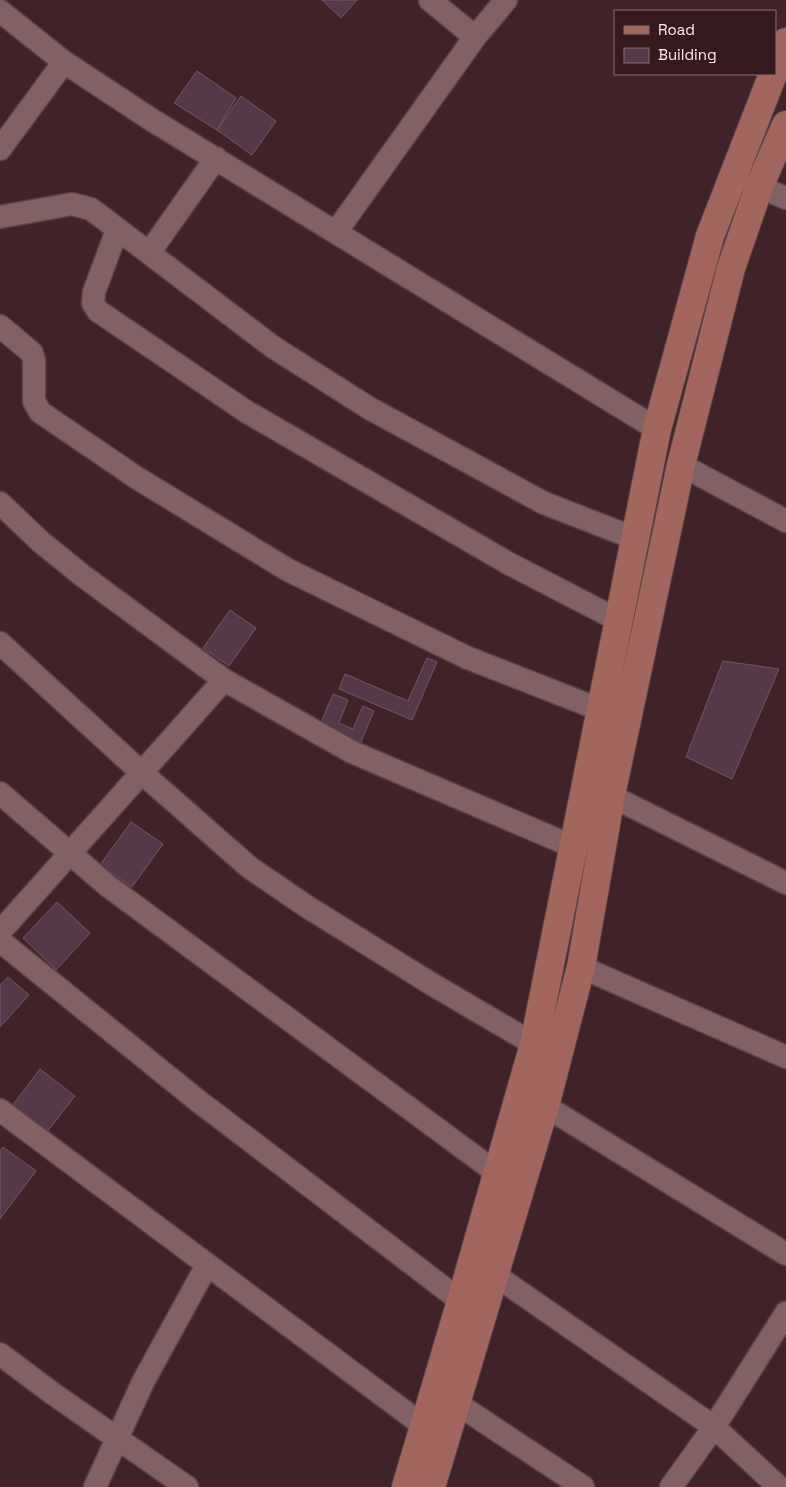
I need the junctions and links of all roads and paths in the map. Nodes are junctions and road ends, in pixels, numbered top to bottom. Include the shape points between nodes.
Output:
1 (430, 0) edge
2 (506, 0) edge
3 (0, 11) edge
4 (475, 38) junction
5 (786, 42) edge
6 (64, 62) junction
7 (776, 67) edge
8 (773, 75) edge
9 (786, 125) edge
10 (0, 149) edge
11 (216, 158) junction
12 (760, 187) junction
13 (786, 198) edge
14 (0, 217) edge
15 (117, 230) junction
16 (336, 232) junction
17 (148, 253) junction
18 (0, 326) edge
19 (657, 429) junction
20 (681, 465) junction
21 (0, 503) edge
22 (786, 521) edge
23 (634, 538) junction
24 (618, 620) junction
25 (0, 643) edge
26 (224, 680) junction
27 (601, 710) junction
28 (142, 772) junction
29 (599, 790) junction
30 (0, 792) edge
31 (574, 846) junction
32 (70, 854) junction
33 (786, 883) edge
34 (0, 932) edge
35 (0, 941) edge
36 (581, 967) junction
37 (534, 1044) junction
38 (786, 1057) edge
39 (545, 1106) junction
40 (0, 1110) edge
41 (509, 1178) junction
42 (786, 1254) edge
43 (208, 1265) junction
44 (494, 1275) junction
45 (461, 1301) junction
46 (786, 1313) edge
47 (778, 1342) edge
48 (0, 1354) edge
49 (456, 1403) junction
50 (424, 1426) junction
51 (714, 1427) junction
52 (117, 1438) junction
53 (95, 1487) edge
54 (187, 1487) edge
55 (406, 1487) edge
56 (431, 1487) edge
57 (583, 1487) edge
58 (671, 1487) edge
59 (779, 1487) edge

1 - 4 street
2 - 4 street
3 - 6 street
4 - 16 street
5 - 7 main road
6 - 10 street
6 - 11 street
8 - 19 main road via 710,236
9 - 12 main road
11 - 16 street
11 - 17 street
12 - 13 street
12 - 20 main road via 731,268
14 - 15 street via 72,204 92,209
15 - 17 street
15 - 24 street via 94,292 93,302 98,312 247,412 508,563
16 - 19 street
17 - 23 street via 273,347 369,408 544,503
18 - 27 street via 32,353 34,401 40,412 137,478 288,570 468,658
19 - 23 main road
20 - 22 street
20 - 29 main road
21 - 26 street via 83,576
23 - 24 main road
24 - 27 main road
25 - 28 street
26 - 28 street
26 - 31 street via 352,752
27 - 29 main road
28 - 32 street
28 - 37 street via 249,867 306,906
29 - 31 main road
29 - 33 street
29 - 36 main road
30 - 32 street
31 - 37 main road
32 - 34 street
32 - 41 street via 108,886
35 - 45 street via 197,1100
36 - 38 street
36 - 39 main road
37 - 41 main road
39 - 41 main road
39 - 42 street
40 - 43 street
41 - 44 main road
41 - 45 main road
43 - 50 street
43 - 52 street via 143,1382
44 - 49 main road
44 - 51 street
45 - 50 main road
46 - 47 street
47 - 51 street
48 - 52 street
49 - 56 main road
49 - 57 street
50 - 55 main road
51 - 58 street
51 - 59 street
52 - 53 street
52 - 54 street

